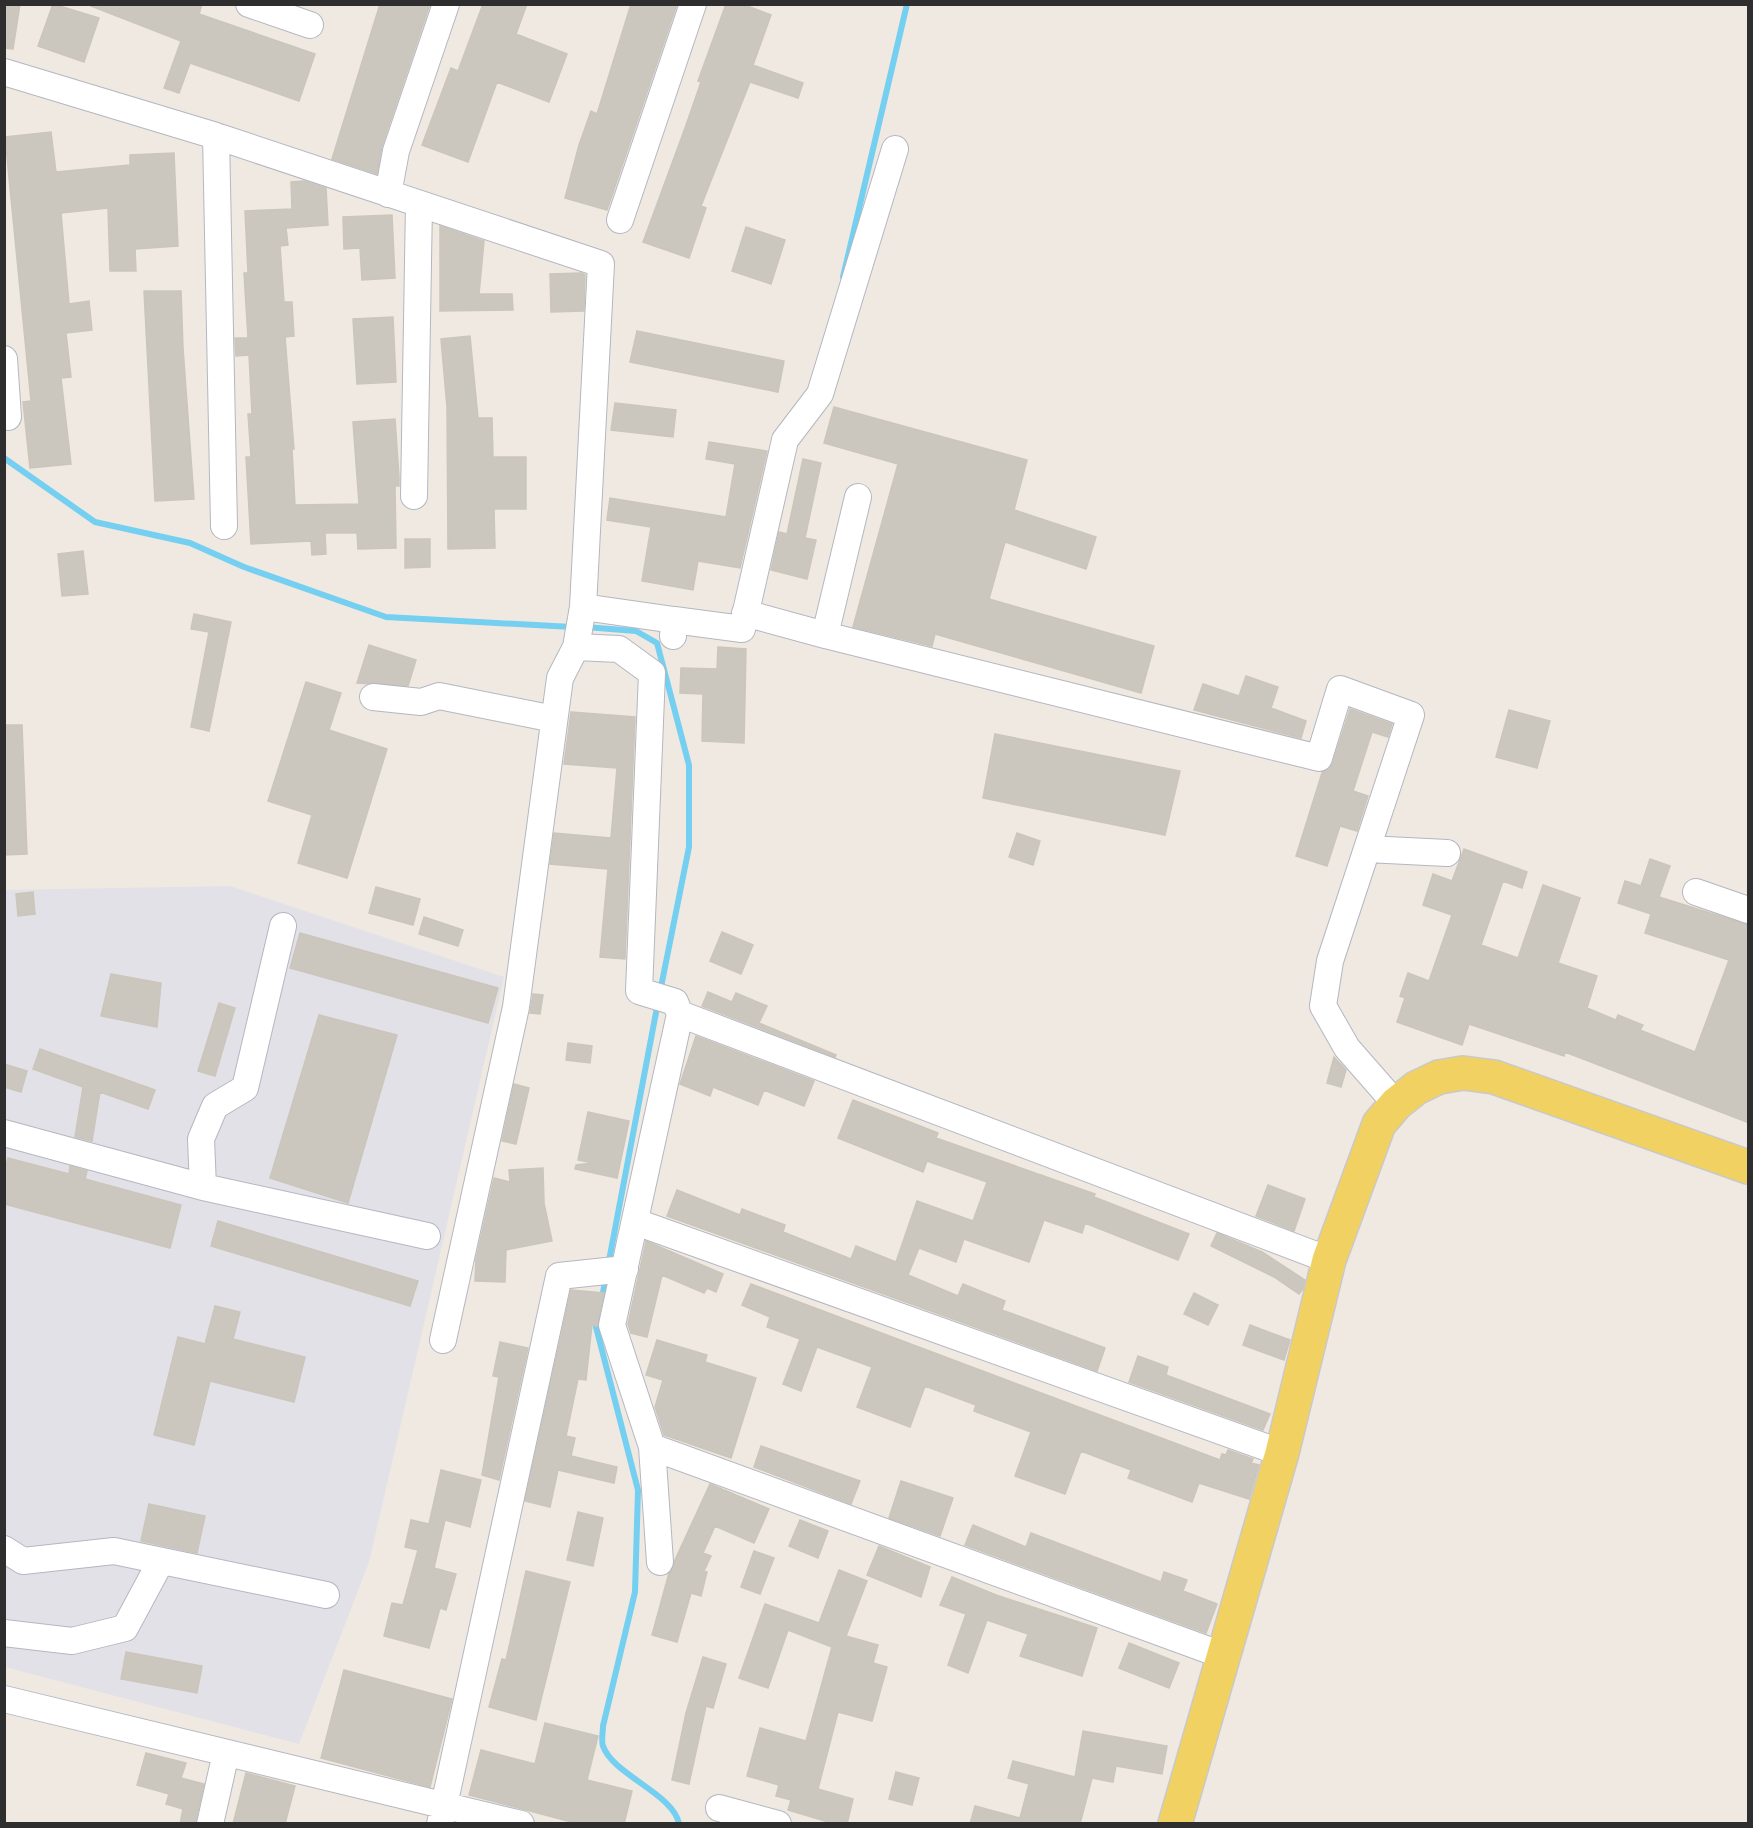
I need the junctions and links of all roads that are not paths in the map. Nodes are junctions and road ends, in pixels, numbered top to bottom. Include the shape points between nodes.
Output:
1 (249, 4) edge
2 (446, 4) edge
3 (693, 4) edge
4 (310, 25) dead end
5 (4, 72) edge
6 (216, 136) junction
7 (895, 149) dead end
8 (388, 194) junction
9 (419, 204) junction
10 (620, 220) dead end
11 (4, 359) edge
12 (8, 417) dead end
13 (414, 496) dead end
14 (858, 497) dead end
15 (224, 526) dead end
16 (583, 607) junction
17 (745, 614) junction
18 (825, 635) junction
19 (576, 647) junction
20 (373, 697) dead end
21 (554, 719) junction
22 (1367, 849) junction
23 (1447, 853) dead end
24 (1696, 892) dead end
25 (1749, 910) edge
26 (283, 926) dead end
27 (680, 1014) junction
28 (1396, 1104) junction
29 (4, 1133) edge
30 (1749, 1167) edge
31 (203, 1187) junction
32 (636, 1222) junction
33 (427, 1236) dead end
34 (1329, 1260) junction
35 (613, 1270) junction
36 (443, 1340) dead end
37 (652, 1447) junction
38 (1282, 1453) junction
39 (4, 1549) edge
40 (161, 1561) junction
41 (660, 1562) dead end
42 (326, 1595) dead end
43 (4, 1633) edge
44 (1222, 1655) junction
45 (4, 1700) edge
46 (226, 1753) junction
47 (718, 1808) dead end
48 (442, 1814) edge
49 (210, 1824) edge
50 (521, 1824) edge
51 (778, 1824) edge
52 (1175, 1824) edge

1 - 4 street
2 - 8 street via 396,151
3 - 10 street
5 - 6 street
6 - 8 street
6 - 15 street
7 - 17 street via 820,394 785,440
8 - 9 street
9 - 13 street
9 - 16 street via 601,264
11 - 12 street
14 - 18 street
16 - 17 street via 673,628 742,629
16 - 19 street
17 - 18 street
18 - 22 street via 1319,758 1340,689 1412,715
19 - 21 street via 560,678
19 - 27 street via 619,649 652,673 639,991 675,1002
20 - 21 street via 421,702 439,696
21 - 36 street via 516,1007
22 - 23 street
22 - 28 street via 1330,961 1323,1006 1347,1048
24 - 25 street
26 - 31 street via 245,1088 215,1106 201,1139
27 - 32 street
27 - 34 street
28 - 30 main road via 1438,1077 1463,1072 1494,1077
28 - 34 main road via 1379,1124
29 - 31 street
31 - 33 street
32 - 35 street
32 - 38 street
34 - 38 main road
35 - 37 street via 612,1325
35 - 48 street via 559,1276
37 - 41 street
37 - 44 street
38 - 44 main road
39 - 40 street via 23,1561 114,1551
40 - 42 street
40 - 43 street via 125,1628 72,1641
44 - 52 main road
45 - 46 street
46 - 48 street
46 - 49 street
47 - 51 street
48 - 50 street

